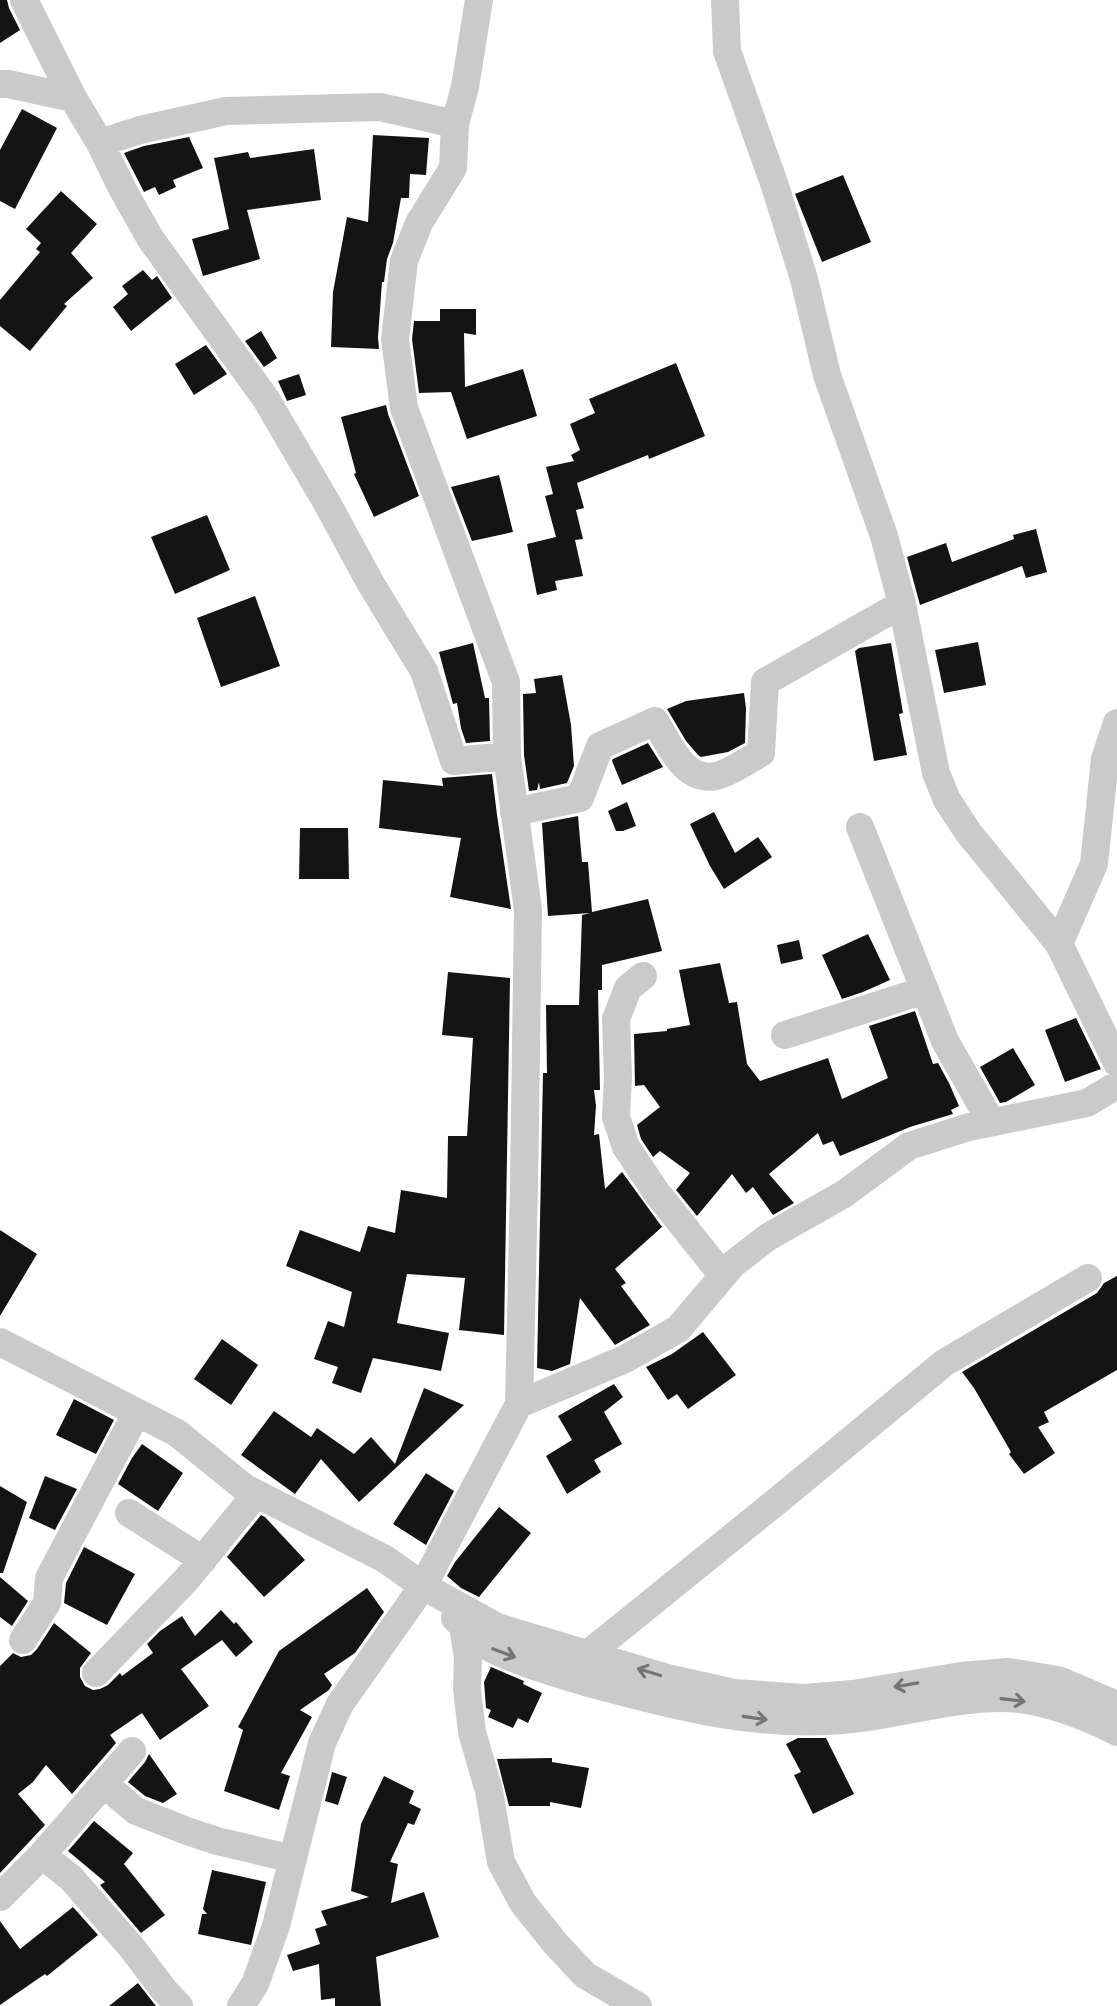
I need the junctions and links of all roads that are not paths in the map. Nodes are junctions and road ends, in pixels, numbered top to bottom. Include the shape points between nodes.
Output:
1 (24, 0) edge
2 (479, 0) edge
3 (725, 0) edge
4 (0, 84) edge
5 (73, 98) junction
6 (455, 124) junction
7 (100, 143) junction
8 (902, 604) junction
9 (1117, 723) edge
10 (507, 756) junction
11 (514, 812) junction
12 (860, 827) dead end
13 (1059, 944) junction
14 (643, 976) dead end
15 (925, 990) junction
16 (785, 1035) dead end
17 (1117, 1063) edge
18 (1117, 1085) edge
19 (991, 1122) junction
20 (723, 1276) junction
21 (1088, 1278) dead end
22 (0, 1342) edge
23 (519, 1404) junction
24 (137, 1412) junction
25 (256, 1494) junction
26 (129, 1513) dead end
27 (203, 1560) junction
28 (423, 1586) junction
29 (463, 1626) junction
30 (23, 1640) dead end
31 (584, 1667) junction
32 (96, 1673) dead end
33 (1117, 1705) edge
34 (1117, 1732) edge
35 (132, 1751) dead end
36 (117, 1795) dead end
37 (42, 1855) junction
38 (293, 1859) junction
39 (0, 1897) edge
40 (179, 2006) edge
41 (241, 2006) edge
42 (638, 2006) edge

1 - 5 street
2 - 6 street
3 - 8 street via 727,51 775,186 827,375 884,536
4 - 5 street
5 - 7 street
6 - 7 street via 380,107 226,111
6 - 10 street via 453,168 419,223 404,261 395,339 404,408 506,682
7 - 10 street via 150,238 266,399 424,671 454,761
8 - 11 street via 765,682 761,753 717,776 700,777 684,767 655,721 600,746 580,798
8 - 13 street via 936,773 947,800
9 - 13 street via 1105,759 1094,864
10 - 11 street
11 - 23 street via 528,910
12 - 15 street
13 - 17 street
14 - 20 street via 628,988 616,1019 616,1117 626,1147
15 - 16 street
15 - 19 street via 945,1041
18 - 19 street via 1087,1103
19 - 20 street via 909,1146 844,1194 768,1237
20 - 23 street via 678,1329 625,1359
21 - 31 street via 944,1363
22 - 24 street
23 - 28 street
24 - 25 street via 177,1433
24 - 30 street via 49,1578 47,1603
25 - 27 street
25 - 28 street via 385,1559
26 - 27 street
27 - 32 street
28 - 29 street
28 - 31 street
28 - 38 street via 340,1704 322,1743
29 -> 31 street via 491,1648 548,1671
29 - 42 street via 472,1732 501,1862 523,1903 585,1975
33 -> 31 street via 1058,1680 1008,1672 804,1698 734,1693
31 -> 34 street via 651,1700 775,1721 829,1721 1003,1698 1046,1704
35 - 37 street
36 - 38 street via 136,1811 187,1831
37 - 39 street
37 - 40 street via 71,1878
38 - 41 street via 276,1926 255,1984

